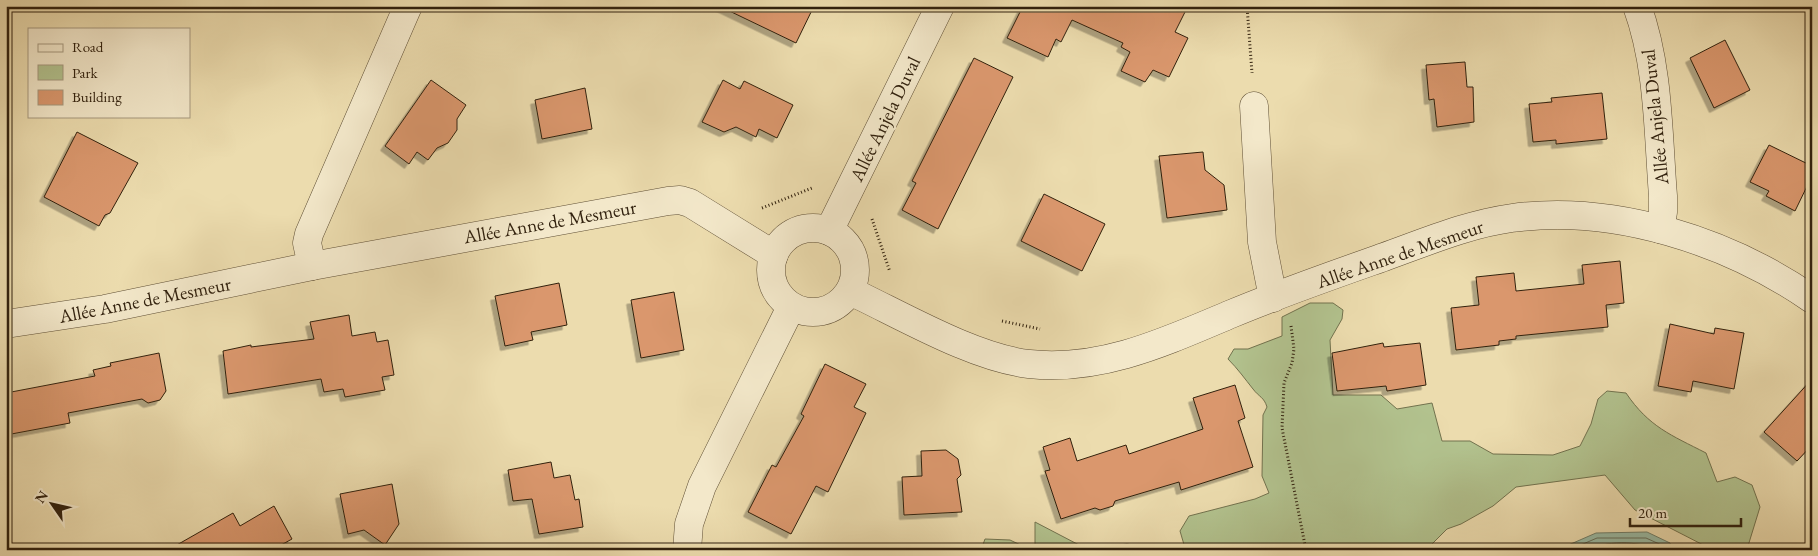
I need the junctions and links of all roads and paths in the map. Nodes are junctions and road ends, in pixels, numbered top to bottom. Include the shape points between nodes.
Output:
1 (408, 6) edge
2 (940, 6) edge
3 (1247, 6) edge
4 (1638, 6) edge
5 (1254, 106) joint
6 (853, 186) junction
7 (759, 209) dead end
8 (1660, 229) junction
9 (829, 231) junction
10 (774, 255) junction
11 (312, 266) junction
12 (892, 277) dead end
13 (850, 291) junction
14 (1280, 296) junction
15 (1812, 299) edge
16 (791, 307) junction
17 (998, 320) dead end
18 (6, 324) edge
19 (1045, 329) dead end
20 (687, 550) edge
21 (1306, 550) edge

1 - 11 street via 308,234
2 - 6 street, Allée Anjela Duval
3 - 5 path
4 - 8 street, Allée Anjela Duval via 1651,59 1664,212
5 - 14 street via 1262,242
6 - 7 path via 830,180
6 - 9 street, Allée Anjela Duval
6 - 12 path via 863,194
8 - 14 street, Allée Anne de Mesmeur via 1574,217 1512,218 1444,235
8 - 15 street, Allée Anne de Mesmeur via 1684,234 1736,255
9 - 10 street via 802,229 790,234
9 - 13 street via 840,237 853,257 855,270
10 - 11 street, Allée Anne de Mesmeur via 680,200
10 - 16 street via 771,280 776,291
11 - 18 street, Allée Anne de Mesmeur via 105,309
13 - 14 street, Allée Anne de Mesmeur via 960,343 1003,359 1051,365 1121,357
13 - 16 street via 842,301 824,311 803,312
14 - 21 path via 1294,349 1284,383 1282,428
16 - 20 street via 702,486 689,524
17 - 19 path

